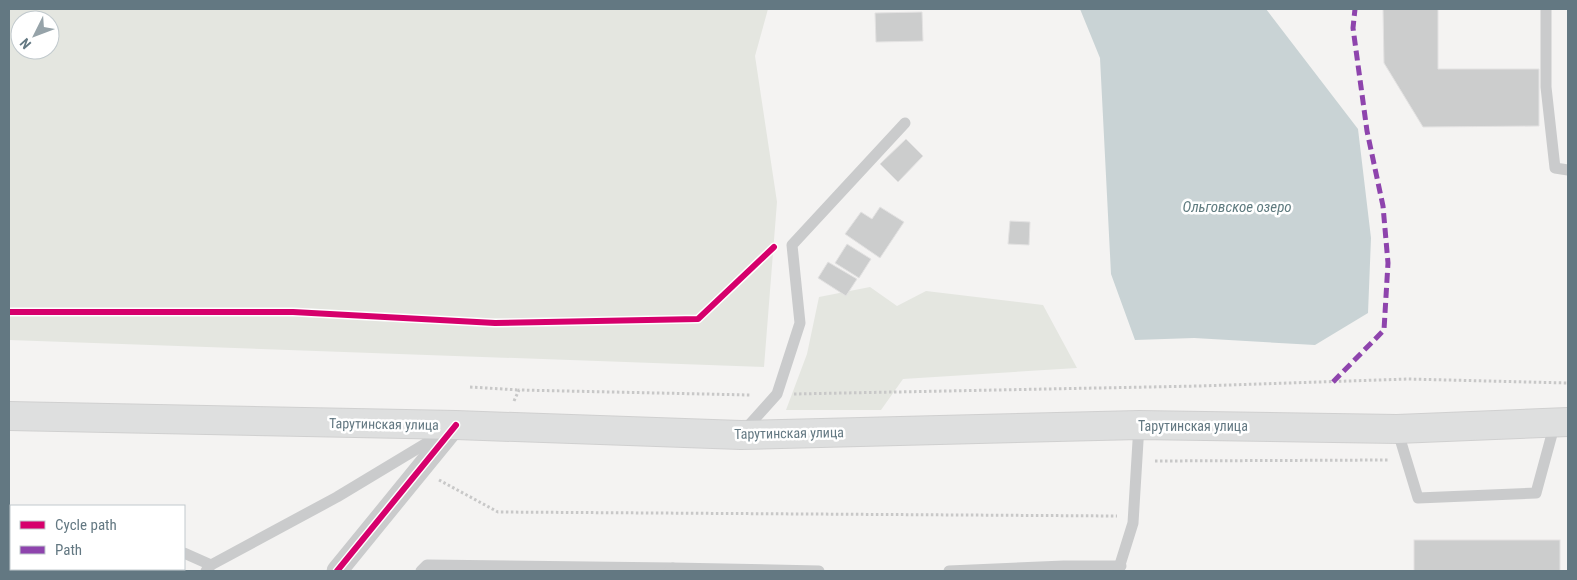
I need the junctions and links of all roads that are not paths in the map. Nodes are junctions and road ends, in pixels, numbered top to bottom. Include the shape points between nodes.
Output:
1 (1546, 9) edge
2 (905, 123) dead end
3 (1568, 170) edge
4 (9, 416) edge
5 (1561, 422) edge
6 (456, 425) junction
7 (1139, 425) junction
8 (1397, 429) junction
9 (741, 435) junction
10 (185, 554) edge
11 (208, 568) edge
12 (1120, 568) edge
13 (671, 570) edge
14 (337, 571) edge
15 (421, 571) edge
16 (819, 571) edge
17 (949, 571) edge

1 - 3 lane via 1546,87 1556,168
2 - 9 lane via 792,245 800,323 777,394
4 - 6 main road, Тарутинская улица
5 - 8 main road, Тарутинская улица
5 - 8 lane via 1536,493 1418,498
6 - 9 main road, Тарутинская улица
6 - 11 lane via 337,497
6 - 14 street
7 - 8 main road, Тарутинская улица
7 - 9 main road, Тарутинская улица
7 - 12 lane via 1133,523
10 - 11 lane
12 - 17 lane
13 - 15 lane via 428,565
13 - 16 lane

